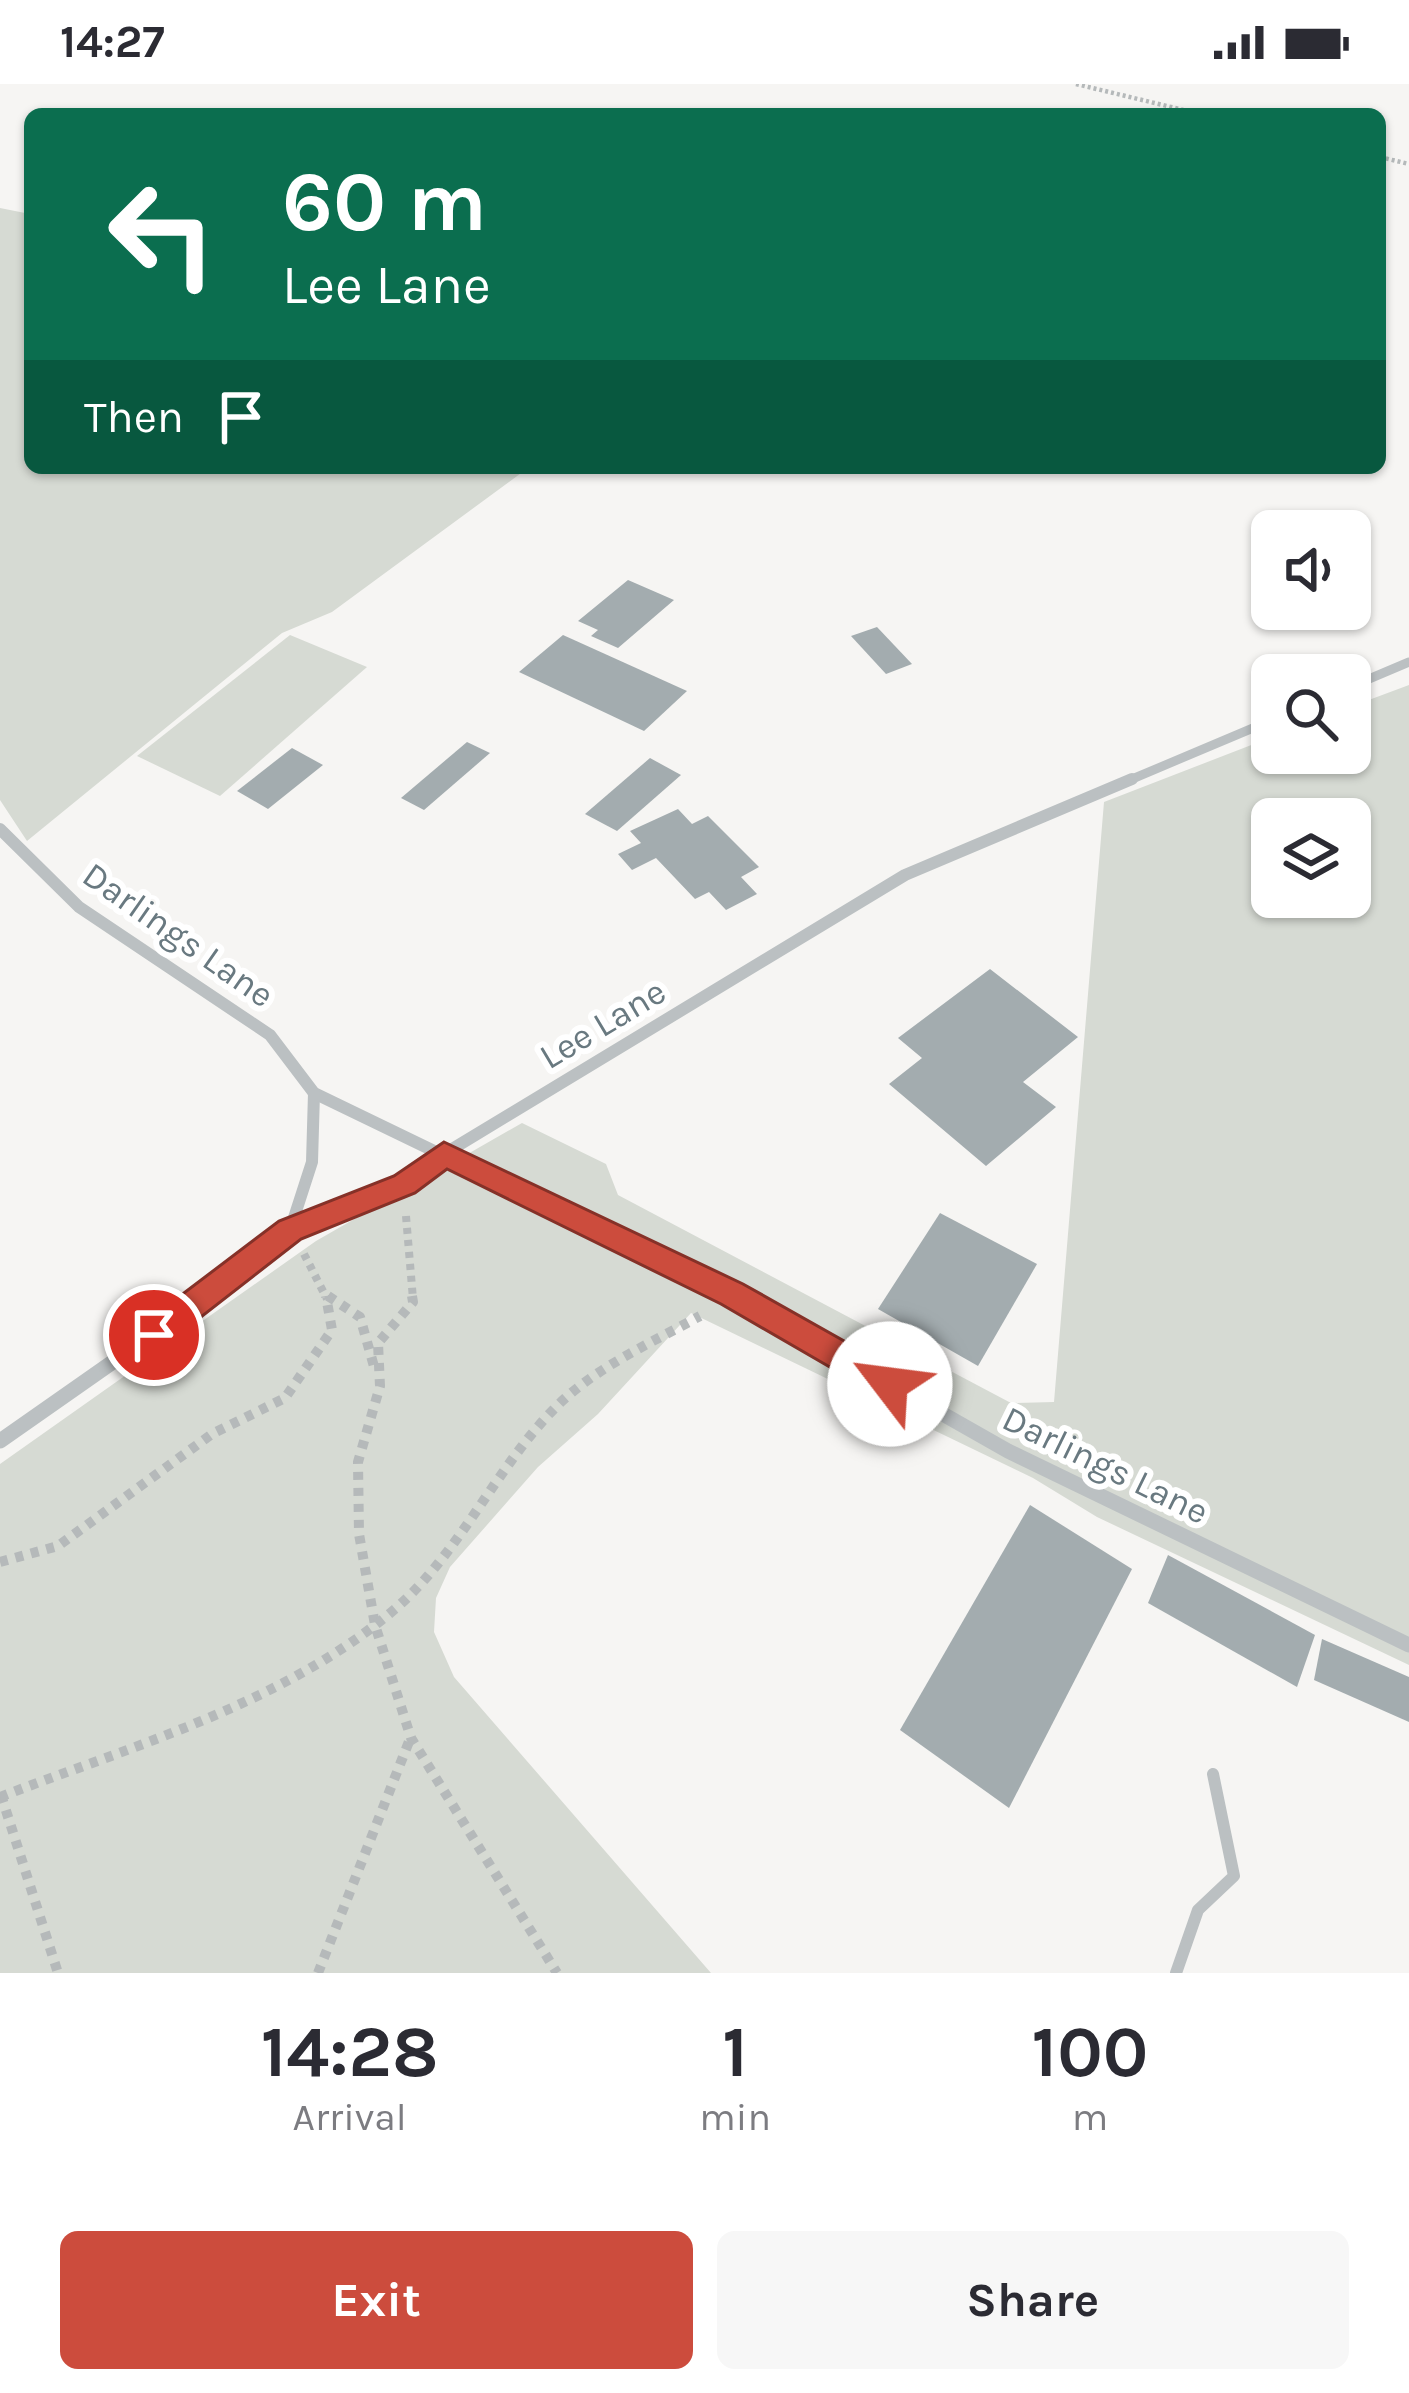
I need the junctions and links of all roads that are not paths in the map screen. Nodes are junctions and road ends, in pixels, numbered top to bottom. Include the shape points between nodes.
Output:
1 (1409, 662) edge
2 (1371, 678) edge
3 (1251, 729) edge
4 (0, 829) edge
5 (314, 1094) junction
6 (444, 1154) junction
7 (290, 1230) junction
8 (0, 1441) edge
9 (1409, 1645) edge
10 (1213, 1774) dead end
11 (1176, 1973) edge

1 - 2 street
3 - 6 street, Lee Lane via 905,875
4 - 5 street, Darlings Lane via 79,907 270,1035
5 - 6 street, Darlings Lane
5 - 7 street via 312,1162
6 - 7 street, Lee Lane via 404,1184
6 - 9 street, Darlings Lane via 732,1294 1008,1451
7 - 8 street, Lee Lane
10 - 11 lane via 1234,1876 1198,1910

